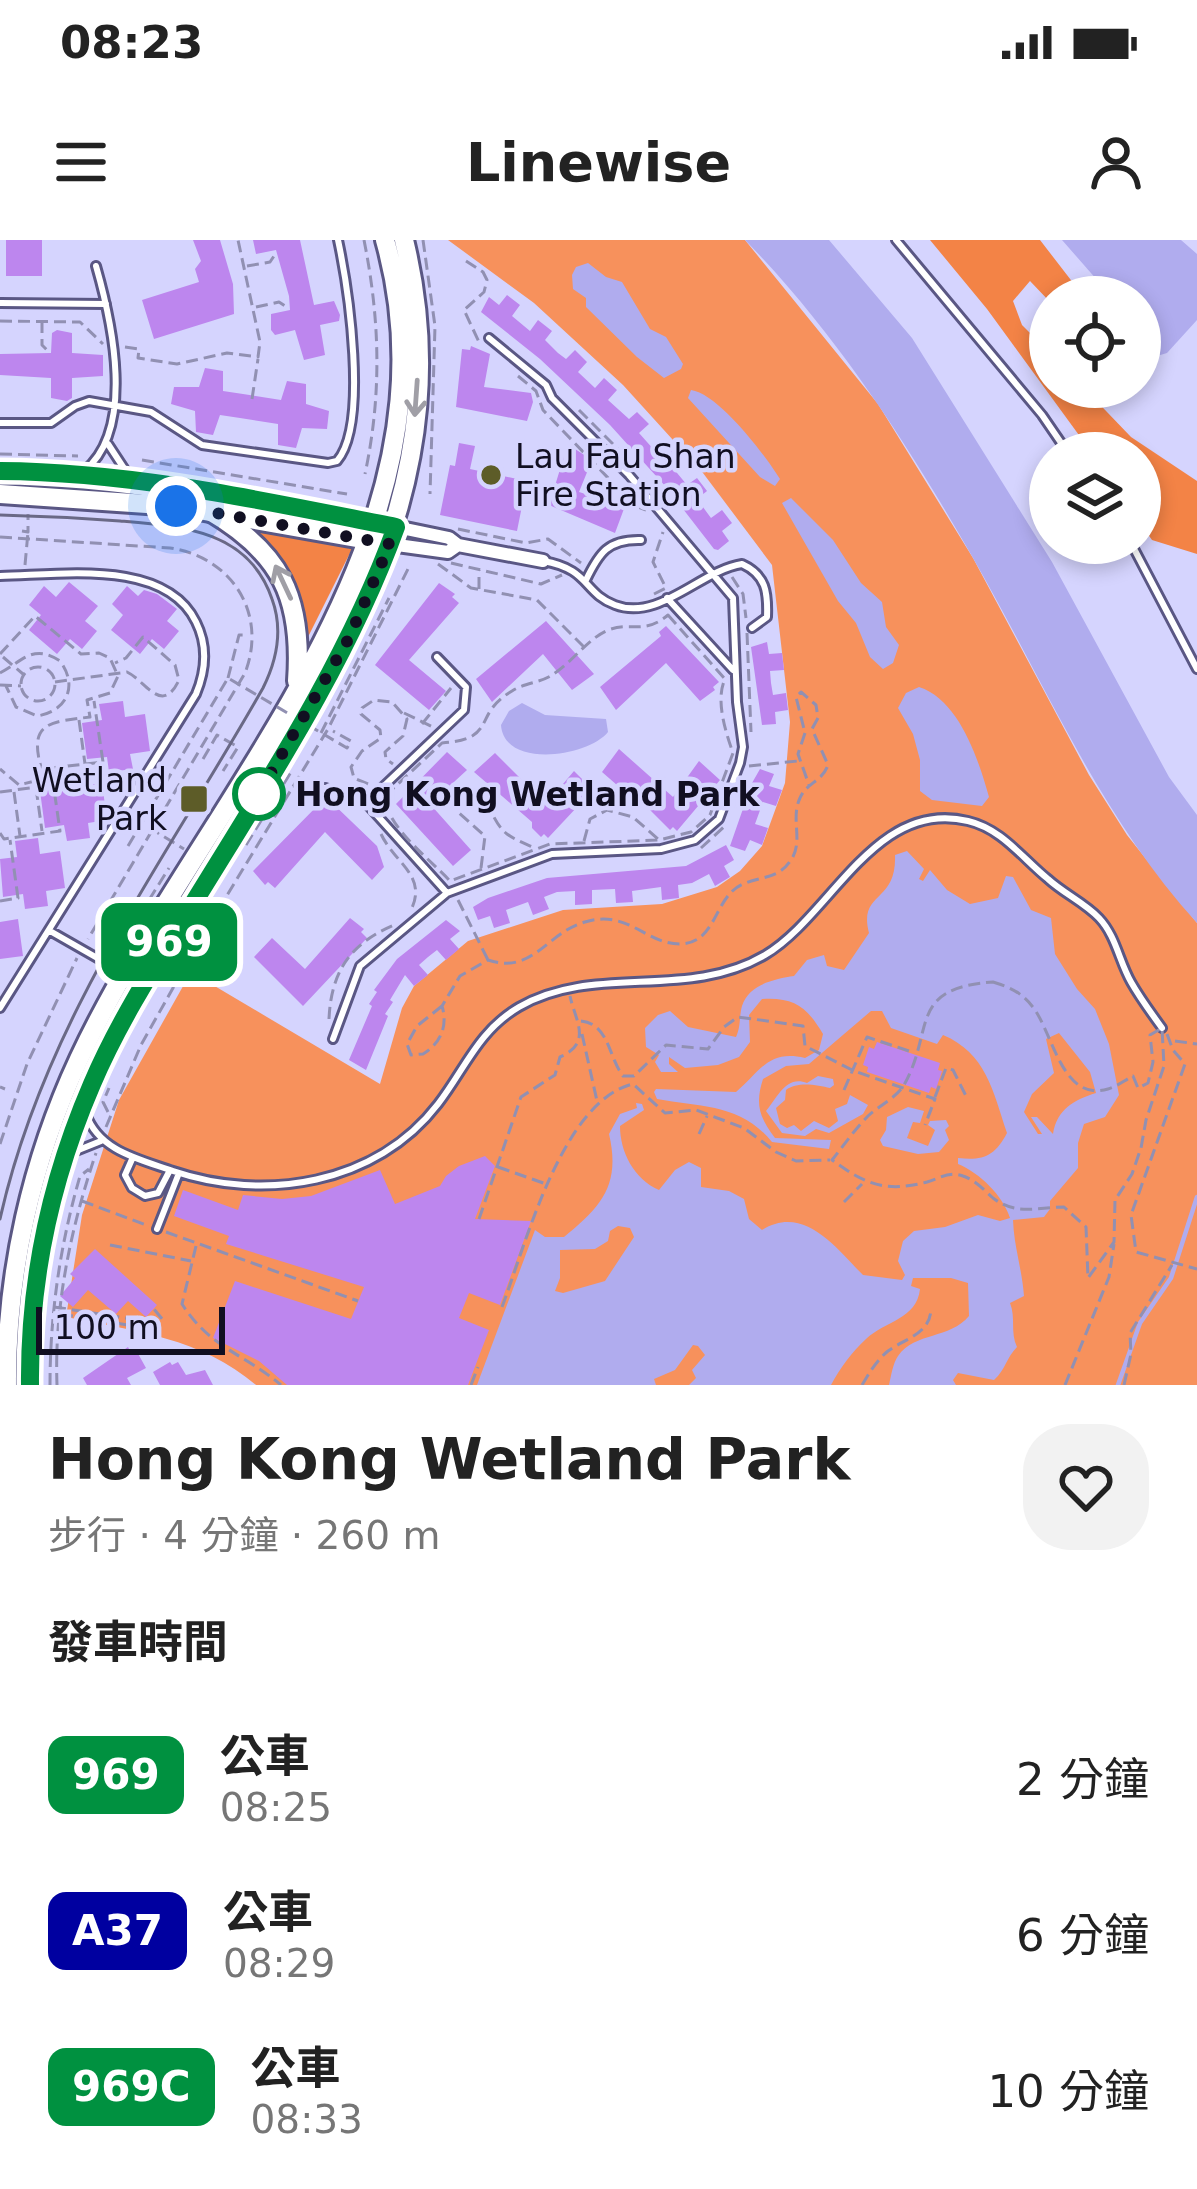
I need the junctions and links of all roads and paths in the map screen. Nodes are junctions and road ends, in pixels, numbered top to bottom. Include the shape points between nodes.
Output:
1 (238, 240) edge
2 (338, 240) edge
3 (364, 240) edge
4 (385, 240) edge
5 (404, 240) edge
6 (896, 240) edge
7 (276, 253) dead end
8 (466, 261) dead end
9 (96, 266) dead end
10 (244, 267) junction
11 (0, 303) edge
12 (106, 304) junction
13 (253, 308) junction
14 (288, 308) dead end
15 (0, 321) edge
16 (42, 321) junction
17 (488, 327) dead end
18 (489, 338) dead end
19 (115, 346) junction
20 (49, 352) dead end
21 (258, 357) junction
22 (508, 367) dead end
23 (252, 399) dead end
24 (568, 400) dead end
25 (112, 404) junction
26 (0, 423) edge
27 (1054, 432) edge
28 (108, 444) junction
29 (0, 454) edge
30 (624, 455) dead end
31 (142, 460) dead end
32 (80, 465) junction
33 (0, 471) edge
34 (364, 474) dead end
35 (131, 478) junction
36 (428, 484) dead end
37 (0, 494) edge
38 (347, 494) dead end
39 (430, 494) dead end
40 (22, 507) dead end
41 (208, 510) junction
42 (646, 510) dead end
43 (456, 528) dead end
44 (661, 528) dead end
45 (371, 531) junction
46 (393, 535) junction
47 (0, 538) edge
48 (28, 539) junction
49 (640, 539) dead end
50 (566, 556) junction
51 (543, 561) joint
52 (1142, 564) edge
53 (410, 565) dead end
54 (566, 566) junction
55 (480, 568) junction
56 (724, 569) junction
57 (590, 571) junction
58 (503, 573) junction
59 (0, 576) edge
60 (16, 576) junction
61 (712, 576) junction
62 (528, 578) junction
63 (586, 580) junction
64 (478, 589) junction
65 (502, 592) junction
66 (531, 597) junction
67 (646, 597) dead end
68 (388, 598) dead end
69 (667, 598) junction
70 (752, 628) dead end
71 (245, 635) dead end
72 (585, 648) junction
73 (1, 655) edge
74 (436, 657) dead end
75 (13, 664) junction
76 (115, 664) junction
77 (1197, 670) edge
78 (118, 672) junction
79 (735, 672) junction
80 (0, 673) edge
81 (24, 674) junction
82 (228, 678) junction
83 (70, 681) junction
84 (55, 682) junction
85 (3, 686) edge
86 (21, 686) junction
87 (296, 686) junction
88 (458, 693) dead end
89 (94, 699) junction
90 (404, 713) junction
91 (38, 716) junction
92 (79, 718) junction
93 (444, 718) dead end
94 (422, 724) junction
95 (435, 727) junction
96 (42, 729) junction
97 (812, 729) junction
98 (331, 730) junction
99 (212, 731) junction
100 (321, 733) junction
101 (805, 733) junction
102 (422, 739) dead end
103 (752, 747) dead end
104 (238, 748) junction
105 (244, 752) dead end
106 (752, 755) dead end
107 (203, 759) dead end
108 (800, 760) junction
109 (85, 764) junction
110 (749, 766) junction
111 (0, 770) edge
112 (223, 771) dead end
113 (383, 775) dead end
114 (746, 775) dead end
115 (53, 784) junction
116 (809, 785) junction
117 (293, 786) junction
118 (371, 786) dead end
119 (36, 787) junction
120 (325, 788) joint
121 (14, 790) junction
122 (0, 791) edge
123 (366, 803) junction
124 (164, 824) dead end
125 (728, 824) dead end
126 (374, 825) dead end
127 (153, 829) junction
128 (0, 833) edge
129 (43, 833) junction
130 (20, 836) junction
131 (184, 836) dead end
132 (10, 838) junction
133 (659, 840) junction
134 (584, 843) junction
135 (128, 846) dead end
136 (536, 848) junction
137 (690, 852) dead end
138 (231, 867) dead end
139 (480, 869) junction
140 (241, 873) junction
141 (464, 896) dead end
142 (452, 897) junction
143 (0, 901) edge
144 (184, 918) junction
145 (405, 918) dead end
146 (399, 922) dead end
147 (50, 931) junction
148 (206, 931) junction
149 (219, 938) dead end
150 (82, 949) junction
151 (488, 960) junction
152 (124, 974) junction
153 (578, 986) junction
154 (442, 1006) junction
155 (0, 1008) edge
156 (580, 1021) junction
157 (329, 1022) dead end
158 (1162, 1028) junction
159 (582, 1034) junction
160 (333, 1039) dead end
161 (1172, 1040) junction
162 (1197, 1044) edge
163 (915, 1053) junction
164 (854, 1071) junction
165 (903, 1088) junction
166 (844, 1090) dead end
167 (966, 1096) dead end
168 (935, 1099) junction
169 (598, 1102) junction
170 (83, 1105) junction
171 (708, 1114) junction
172 (925, 1125) dead end
173 (699, 1134) dead end
174 (101, 1141) junction
175 (0, 1144) edge
176 (133, 1157) junction
177 (63, 1160) junction
178 (832, 1160) junction
179 (498, 1166) junction
180 (91, 1168) junction
181 (170, 1170) junction
182 (179, 1173) junction
183 (864, 1183) junction
184 (547, 1185) junction
185 (80, 1200) junction
186 (844, 1202) dead end
187 (479, 1219) dead end
188 (158, 1229) junction
189 (1114, 1242) junction
190 (196, 1244) junction
191 (110, 1245) dead end
192 (190, 1262) junction
193 (1173, 1263) junction
194 (1197, 1269) edge
195 (358, 1301) dead end
196 (73, 1304) dead end
197 (54, 1306) junction
198 (502, 1307) dead end
199 (62, 1308) junction
200 (931, 1309) dead end
201 (478, 1367) dead end
202 (7, 1385) edge
203 (30, 1385) edge
204 (50, 1385) edge
205 (58, 1385) edge
206 (281, 1385) edge
207 (471, 1385) edge
208 (862, 1385) edge
209 (1065, 1385) edge
210 (1124, 1385) edge

1 - 10 path
2 - 25 lane via 353,362 337,461 202,445 151,412
3 - 34 path via 379,362
4 - 45 main road via 400,368 393,447
5 -> 46 main road via 417,375
6 - 27 lane
7 - 10 path via 271,262
8 - 17 path via 488,280 464,310 479,341
9 - 12 lane
10 - 13 path
11 - 12 lane
12 - 19 lane
13 - 14 path
13 - 21 path
15 - 16 path
16 - 19 path via 80,322
16 - 20 path
18 - 61 lane via 546,385
19 - 21 path via 177,364 227,352
19 - 25 lane
21 - 23 path
22 - 42 path
24 - 30 path
25 - 26 lane via 80,403 51,423
25 - 28 lane
28 - 32 lane
28 - 35 lane
29 - 32 path
31 - 38 path
32 - 33 main road
32 - 35 main road
35 - 45 main road
36 - 39 path
37 - 41 main road
40 - 48 path
41 - 45 main road
87 -> 41 main road via 298,632 280,574 250,538
43 - 50 path via 526,543 548,539
44 - 67 path via 653,562 666,588
45 - 46 main road
45 - 87 main road
46 - 51 street via 448,538
46 - 144 main road via 336,662
47 - 48 path
48 - 60 path via 28,562
48 - 99 path via 183,550 226,574 247,604 252,651
49 - 57 lane via 612,542
50 - 54 path
50 - 57 path
51 - 54 lane
52 - 77 lane
53 - 98 path
54 - 62 path via 551,582
54 - 63 lane
55 - 58 path
55 - 64 path
55 - 64 path via 431,560
56 - 61 lane
56 - 70 lane via 748,566 765,585 766,617
56 - 103 path via 745,602
57 - 63 lane
58 - 62 path
58 - 65 path
59 - 60 lane
60 - 147 lane via 152,581 188,608 205,650 196,694
61 - 69 lane
61 - 79 lane via 735,604
62 - 66 path
63 - 69 lane via 620,607
64 - 65 path
65 - 66 path
66 - 72 path
68 - 100 path
69 - 79 lane
71 - 82 path
72 - 133 path via 607,631 655,626 668,615 725,679 733,752 710,815 691,832
72 - 139 path via 553,676 510,692 474,738 442,743 385,796 398,825 450,880
73 - 75 path
73 - 76 path via 35,616 81,655 99,653
74 - 123 lane via 466,687 464,710
75 - 80 path
75 - 81 path
75 - 83 path via 47,653
76 - 78 path
76 - 78 path via 143,637 175,665 179,680 156,695
78 - 83 path
78 - 89 path via 110,693
79 - 142 lane via 742,754 707,833 661,849 543,856
81 - 84 path via 40,667
81 - 86 path
82 - 100 path, bridge
82 - 135 path, bridge
83 - 84 path
83 - 91 path via 59,708
84 - 86 path via 51,696 38,701
85 - 86 path
85 - 91 path via 16,706
87 - 152 main road
88 - 94 path via 454,684
89 - 92 path via 87,700 90,717
89 - 109 path via 103,762
90 - 94 path
90 - 113 path via 406,731 385,752 395,764
90 - 118 path via 386,700 362,708 381,738 351,771
91 - 96 path
92 - 96 path
92 - 109 path
93 - 95 path
94 - 95 path
95 - 102 path
96 - 111 path via 34,781 19,785
97 - 101 path
97 - 101 path via 816,705 799,692
97 - 116 path via 828,765
98 - 100 path, bridge via 351,741 347,748
98 - 117 path
99 - 104 path
99 - 107 path
99 - 127 path
101 - 108 path
104 - 105 path
104 - 112 path
106 - 110 path
108 - 110 path
108 - 116 path
109 - 115 path via 51,768
110 - 114 path
115 - 119 path
115 - 129 path via 60,831
116 - 151 path via 798,803 791,861 728,894 698,939 676,944 601,919 565,930 525,962
117 - 120 path
117 - 140 path
119 - 121 path
119 - 129 path
120 - 123 lane
121 - 122 path
121 - 130 path
123 - 142 lane
124 - 127 path
125 - 137 path
126 - 145 path via 416,879
127 - 131 path via 181,847
127 - 150 path
128 - 132 path
129 - 130 path
130 - 132 path
132 - 143 path via 18,898
133 - 134 path
133 - 134 path via 634,817 607,809 587,823
134 - 136 path
136 - 139 path
136 - 139 path via 503,831 487,802 463,797 458,812 487,842
138 - 140 path
140 - 148 path
141 - 142 path
142 - 151 path
142 - 160 lane via 360,966
144 - 148 lane
144 - 170 main road
146 - 157 path via 339,971
147 - 150 lane
147 - 155 lane
148 - 149 lane
148 - 174 path via 141,1045
150 - 152 lane
150 - 175 path via 27,1064
151 - 154 path via 453,982
152 - 202 main road via 79,1059 41,1158 17,1260
153 - 156 path via 569,994
153 - 158 lane via 709,979 743,967 802,927 888,839 952,818 1000,835 1099,918
153 - 182 lane via 535,999 495,1024 422,1122 358,1165 276,1186
154 - 154 path via 413,1031 412,1055 441,1036
156 - 159 path
156 - 164 path via 600,1029 623,1076 634,1076 666,1045 708,1049 738,1017 803,1026 805,1046
158 - 161 path
158 - 163 path via 1150,1035 1148,1083 1138,1088 1133,1076 1096,1090 1076,1084 1060,1064 1035,1008 1017,990 964,984 940,995
158 - 189 path via 1164,1066 1132,1174 1114,1200
159 - 169 path
159 - 179 path via 560,1057 556,1075 521,1097
161 - 162 path
161 - 193 path via 1185,1064 1131,1215 1136,1252
163 - 164 path via 867,1037
163 - 165 path
164 - 165 path
164 - 166 path
165 - 168 path
165 - 178 path
167 - 168 path via 946,1068
168 - 172 path
169 - 171 path via 633,1084 664,1113
169 - 184 path
170 - 174 lane
170 - 177 main road
171 - 173 path
171 - 178 path via 796,1161
174 - 176 lane
174 - 177 lane
174 - 180 path
176 - 181 lane
176 - 181 lane via 125,1175 146,1196 158,1193
177 - 203 main road via 40,1264
178 - 183 path
179 - 184 path
179 - 187 path
180 - 185 path
180 - 197 path via 80,1176 68,1216
181 - 182 lane
182 - 188 lane
183 - 186 path
183 - 189 path via 949,1174 1022,1212 1064,1208 1086,1227 1088,1278
184 - 198 path
185 - 188 path
185 - 199 path
188 - 190 path
189 - 209 path
190 - 192 path
190 - 195 path
191 - 192 path
192 - 206 path via 182,1304 192,1320
193 - 194 path
193 - 210 path via 1130,1333
196 - 199 path
197 - 199 path
197 - 204 path
199 - 199 path via 151,1322 150,1310 163,1320 152,1328
199 - 205 path
200 - 208 path via 931,1320 887,1352
201 - 207 path

